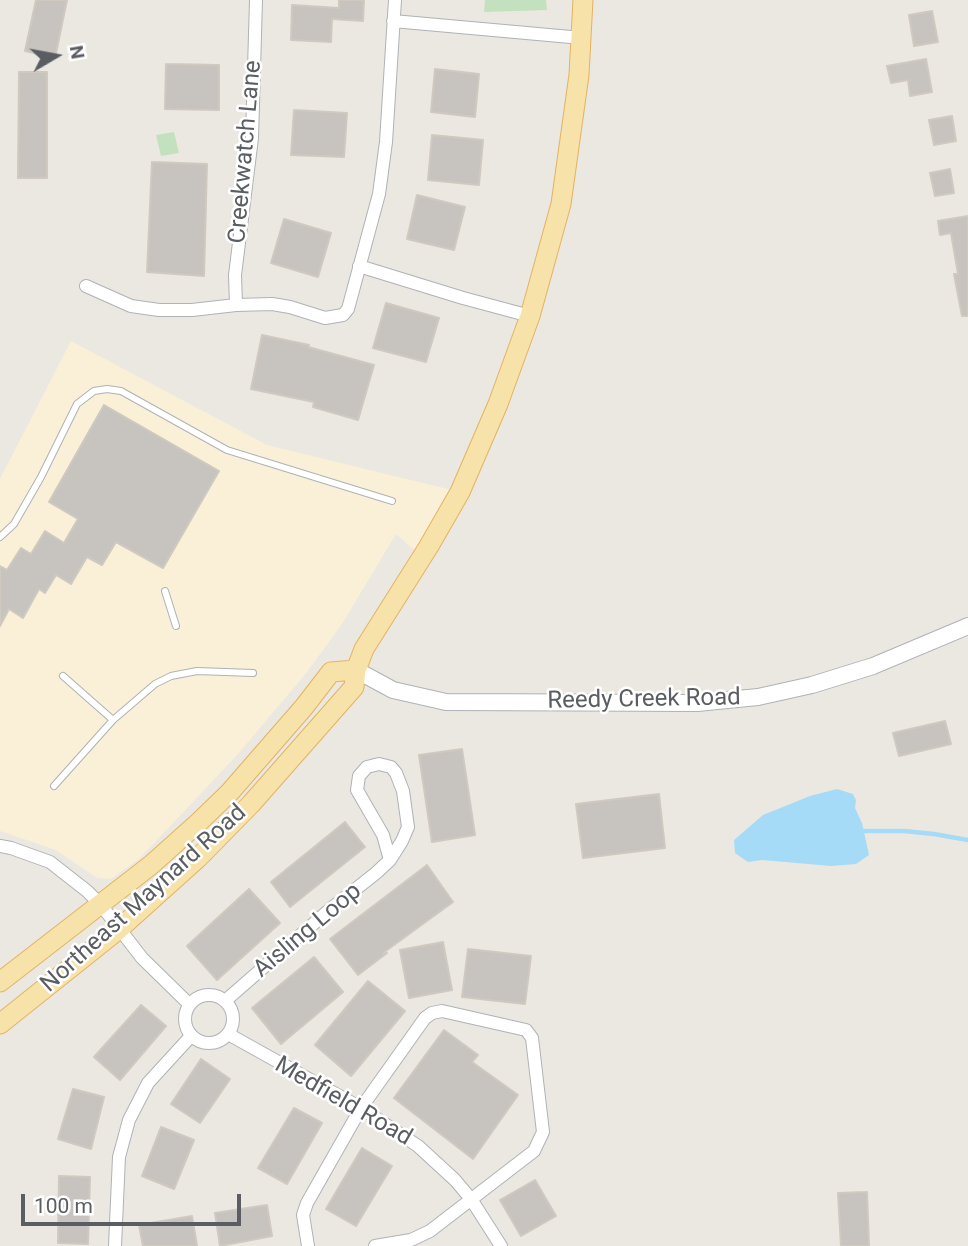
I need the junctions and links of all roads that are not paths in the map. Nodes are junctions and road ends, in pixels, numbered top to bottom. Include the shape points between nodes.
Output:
1 (257, 0) edge
2 (395, 0) edge
3 (583, 0) edge
4 (393, 21) junction
5 (582, 38) junction
6 (359, 266) junction
7 (86, 286) dead end
8 (236, 305) junction
9 (530, 316) junction
10 (391, 501) dead end
11 (0, 537) edge
12 (165, 591) dead end
13 (176, 626) dead end
14 (968, 626) edge
15 (356, 670) junction
16 (253, 673) dead end
17 (62, 676) dead end
18 (113, 720) junction
19 (54, 786) dead end
20 (0, 846) edge
21 (390, 860) junction
22 (101, 905) junction
23 (118, 929) junction
24 (0, 982) edge
25 (225, 1001) junction
26 (189, 1004) junction
27 (0, 1024) edge
28 (228, 1034) junction
29 (191, 1036) junction
30 (361, 1108) junction
31 (471, 1199) junction
32 (115, 1246) edge
33 (308, 1246) edge
34 (375, 1246) edge
35 (501, 1246) edge

1 - 8 street, Creekwatch Lane via 252,138 235,275
2 - 4 street
3 - 5 main road, Northeast Maynard Road
4 - 5 street
4 - 6 street via 382,176
5 - 9 main road, Northeast Maynard Road via 561,204
6 - 8 street via 348,309 338,317 272,304
6 - 9 street
7 - 8 street via 131,306 159,310
9 - 15 main road, Northeast Maynard Road via 460,492 364,649
10 - 11 lane via 227,450 121,391 107,389 93,391 77,404 21,512
12 - 13 lane
14 - 15 street, Reedy Creek Road via 873,666 812,685 758,697 697,703 446,702 393,690
15 - 22 main road, Northeast Maynard Road via 331,672 230,792
15 - 23 main road, Northeast Maynard Road via 354,687 346,698 251,804
16 - 18 lane via 197,671 172,676 155,684
17 - 18 lane
18 - 19 lane
20 - 22 street via 50,862
21 - 21 street, Aisling Loop via 408,827 396,773 379,764 367,767 359,776 357,790 383,835
21 - 25 street, Aisling Loop
22 - 23 street
22 - 24 main road, Northeast Maynard Road
23 - 26 street
23 - 27 main road, Northeast Maynard Road
25 - 26 street via 211,994
25 - 28 street via 232,1013
26 - 29 street via 184,1023
28 - 29 street via 214,1043
28 - 30 street, Medfield Road
29 - 32 street via 148,1083 129,1120 119,1157
30 - 31 street, Medfield Road via 432,1157
30 - 31 street via 432,1013 442,1011 526,1030 531,1038 543,1132 534,1151
30 - 33 street via 307,1203 303,1214
31 - 34 street via 421,1236
31 - 35 street, Medfield Road

